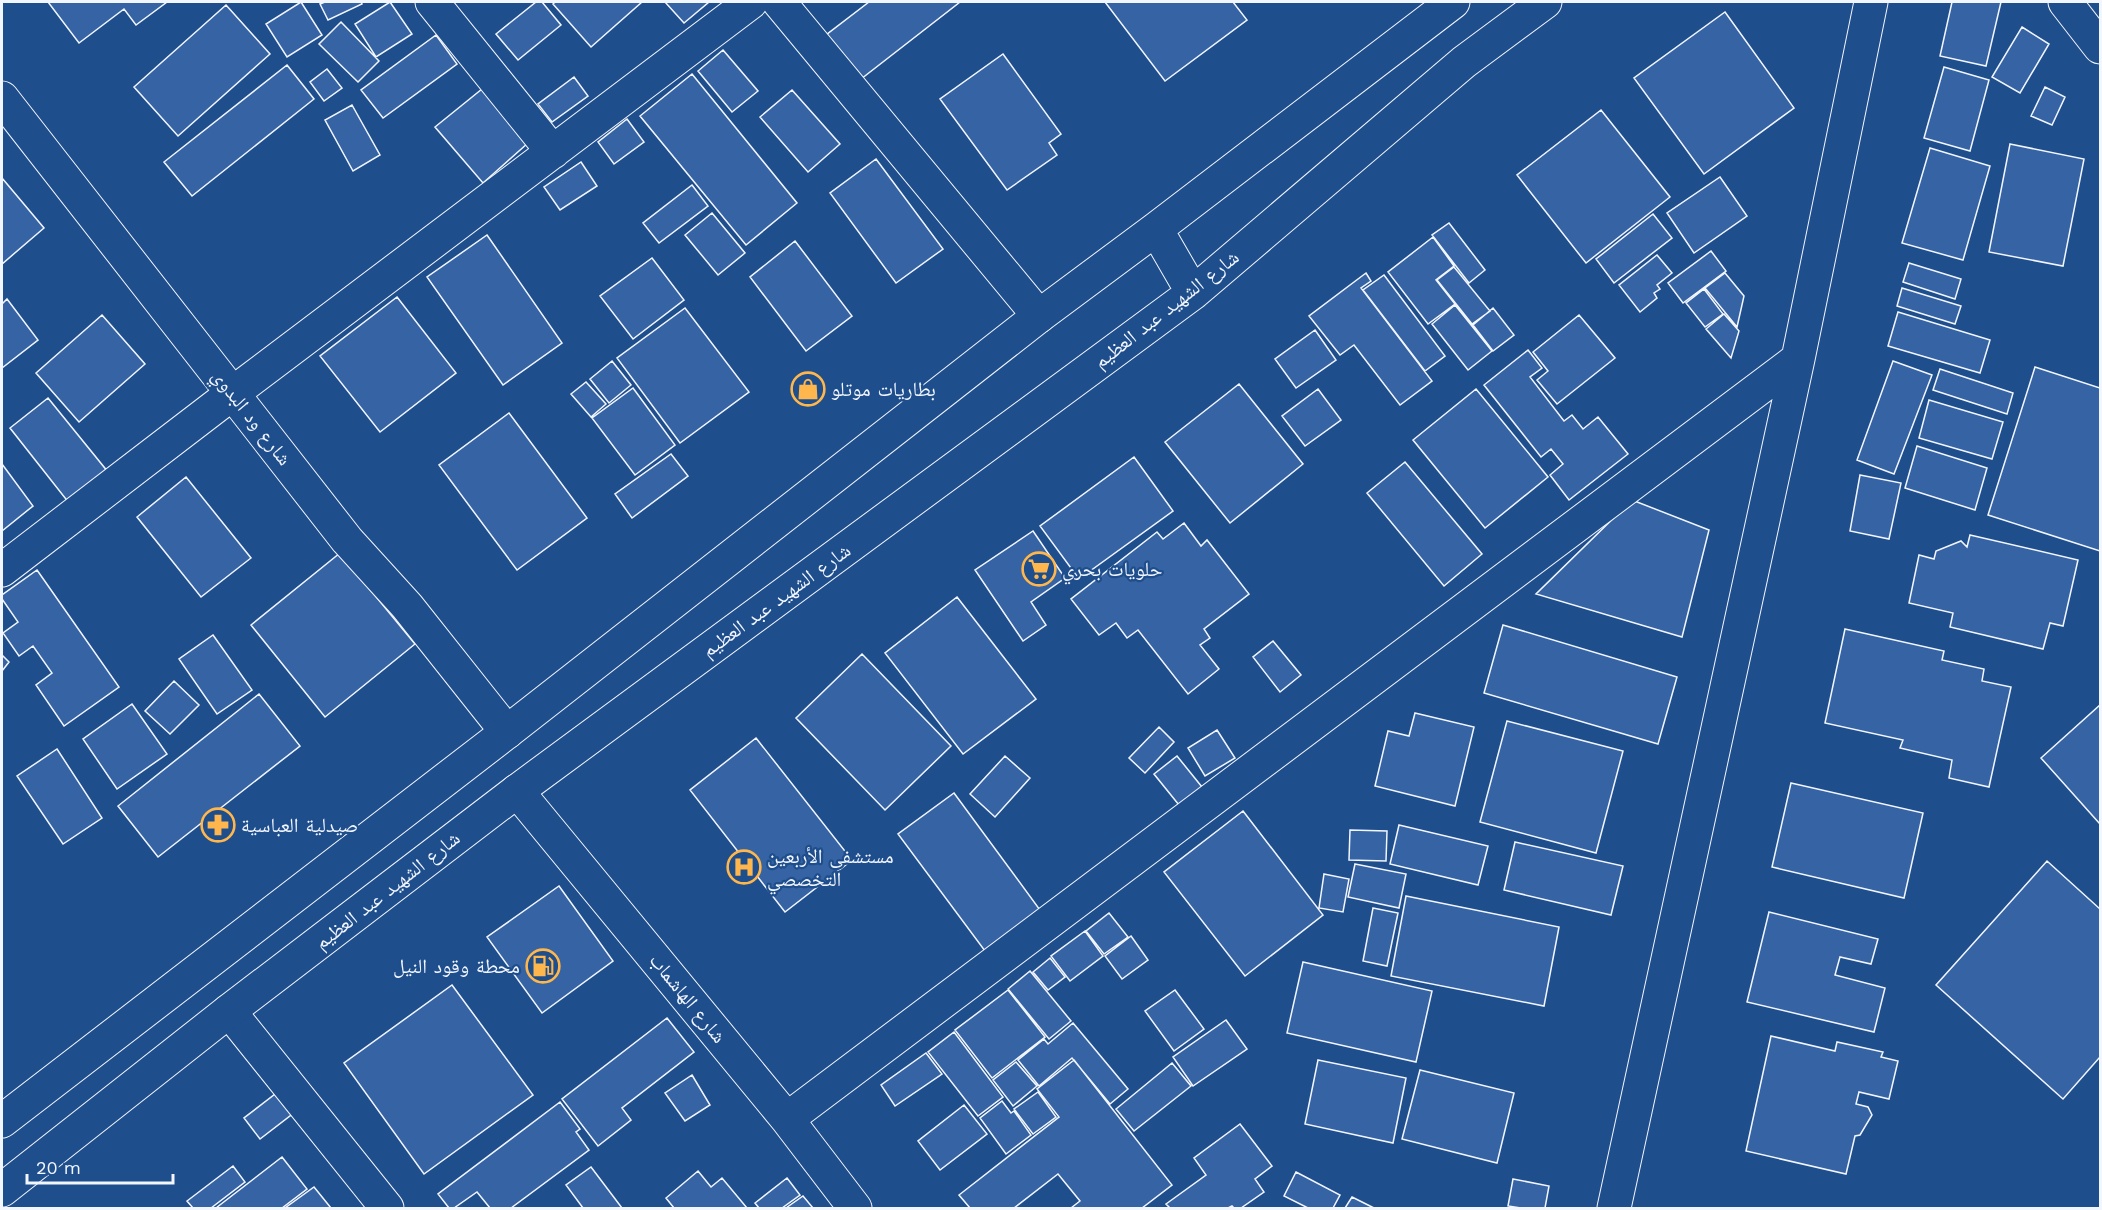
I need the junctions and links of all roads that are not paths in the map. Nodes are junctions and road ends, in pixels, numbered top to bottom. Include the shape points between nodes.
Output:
1 (432, 2) edge
2 (751, 2) edge
3 (779, 2) edge
4 (1453, 2) edge
5 (1545, 2) edge
6 (1871, 2) edge
7 (2065, 2) edge
8 (2100, 47) edge
9 (2, 98) edge
10 (553, 152) junction
11 (1156, 229) junction
12 (1193, 293) junction
13 (1039, 316) junction
14 (1798, 359) junction
15 (233, 393) junction
16 (2, 570) edge
17 (507, 732) junction
18 (517, 790) junction
19 (229, 1011) junction
20 (787, 1119) junction
21 (2, 1121) edge
22 (2, 1190) edge
23 (387, 1209) edge
24 (855, 1209) edge
25 (1614, 1209) edge

1 - 10 street
2 - 10 street
3 - 13 street
4 - 11 street
5 - 12 street, شارع الشهيد عبد العظيم via 1464,62
6 - 14 street
7 - 8 street
9 - 15 street, شارع ود البدوي
10 - 15 street
11 - 12 street
11 - 13 street
12 - 18 street, شارع الشهيد عبد العظيم
13 - 17 street
14 - 20 street
14 - 25 street
15 - 16 street
15 - 17 street, شارع ود البدوي via 347,540 407,606
17 - 21 street
18 - 19 street, شارع الشهيد عبد العظيم
18 - 20 street, شارع الهاشماب
19 - 22 street, شارع الشهيد عبد العظيم
19 - 23 street
20 - 24 street, شارع الهاشماب

